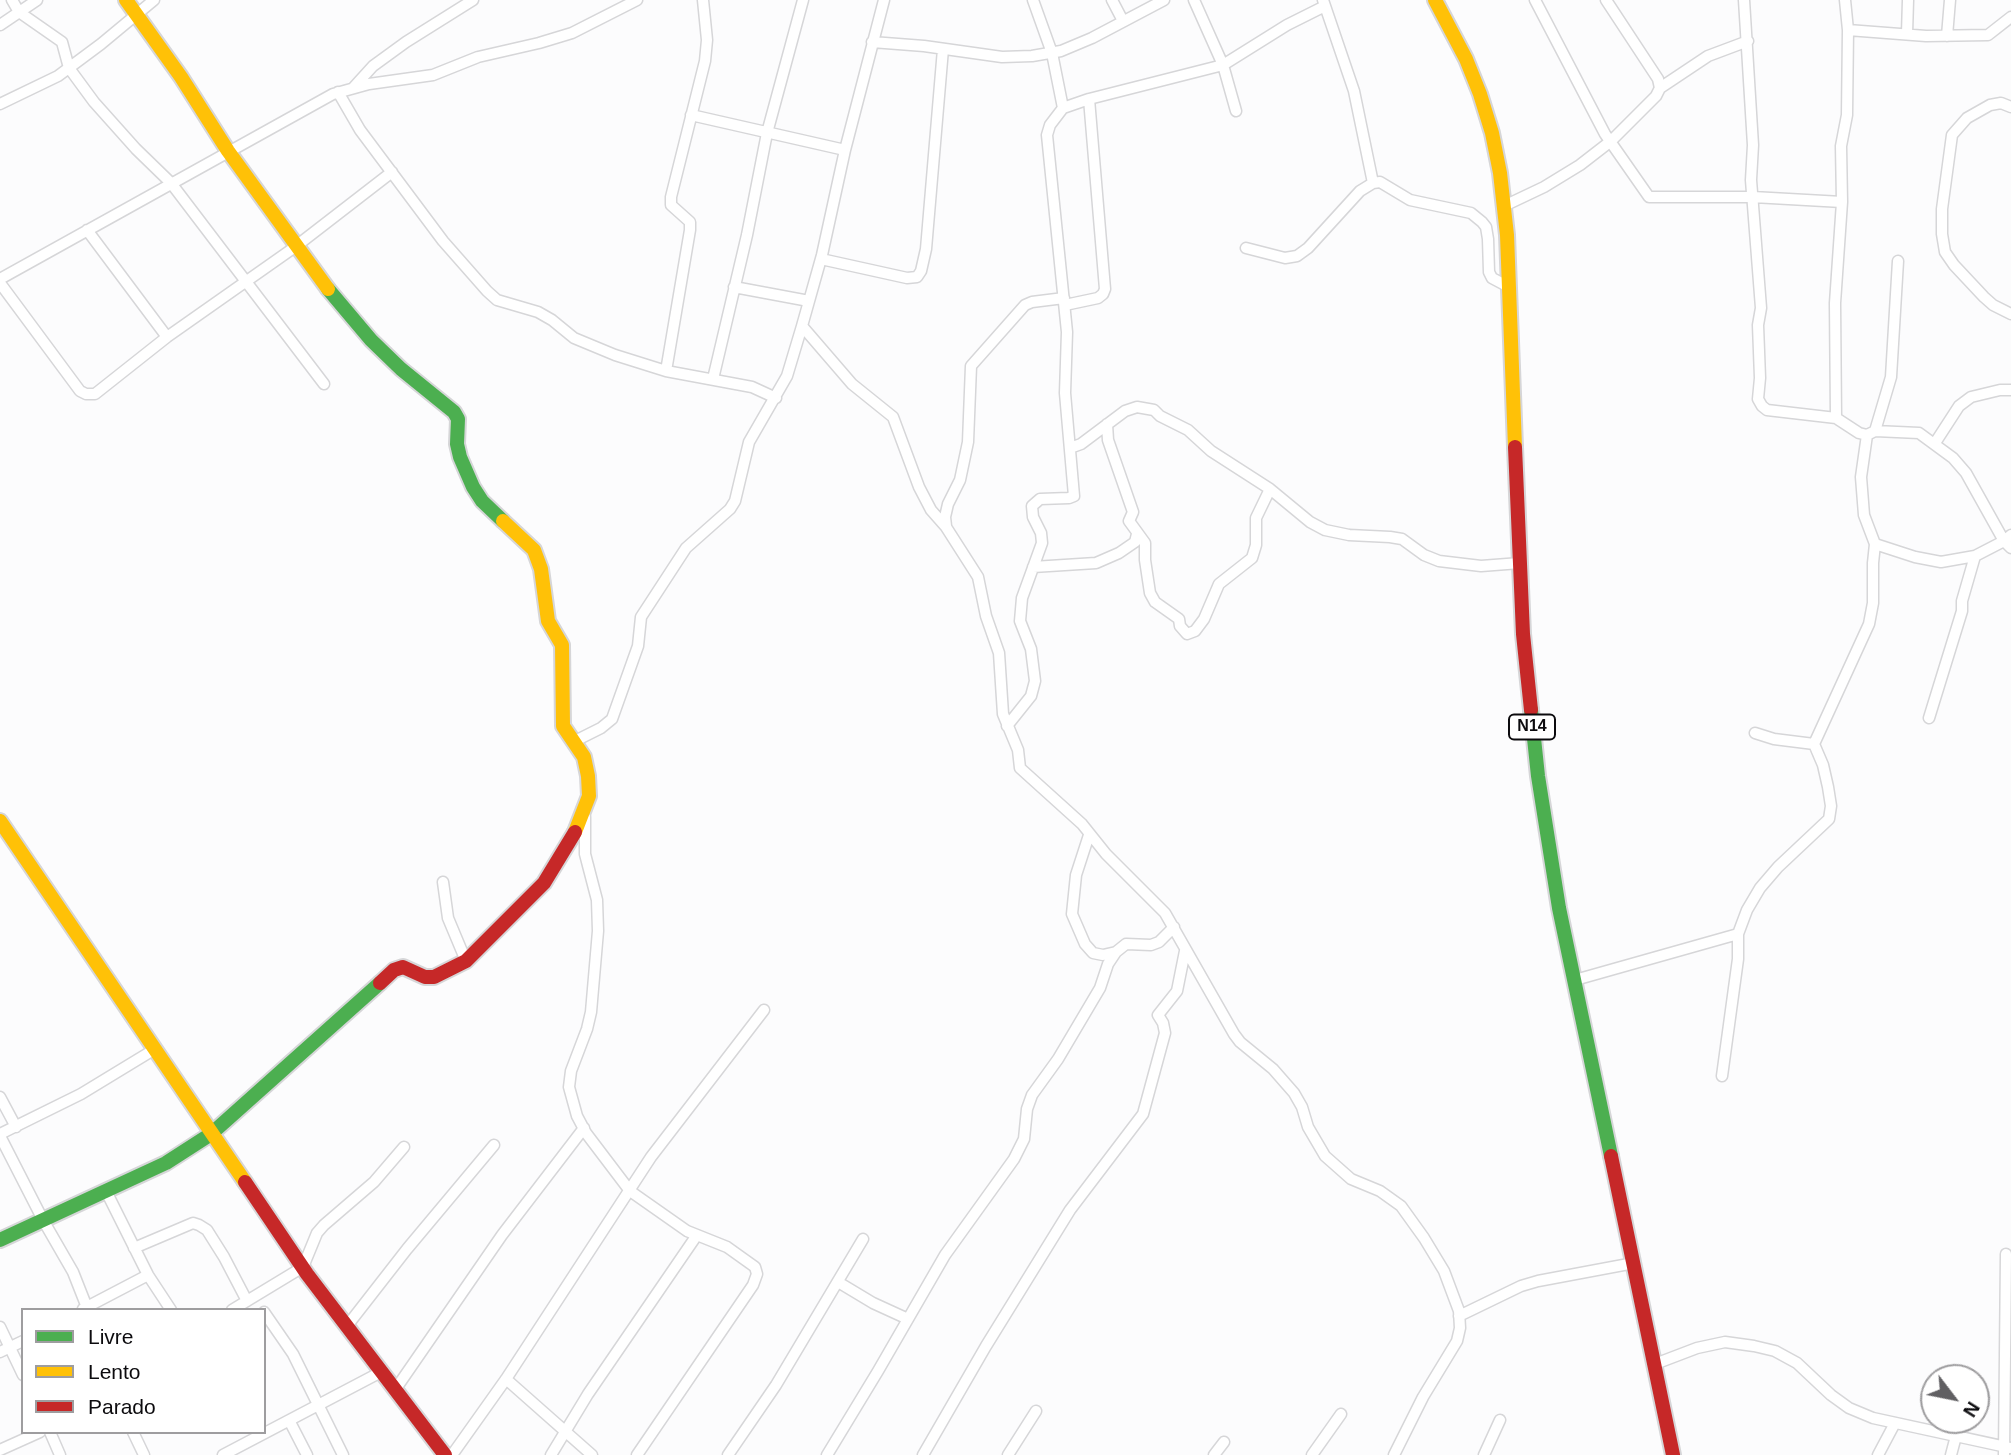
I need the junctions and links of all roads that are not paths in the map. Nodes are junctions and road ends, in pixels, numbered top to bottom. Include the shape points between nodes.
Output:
1 (12, 0) edge
2 (37, 0) edge
3 (126, 0) edge
4 (154, 0) edge
5 (472, 0) edge
6 (637, 0) edge
7 (703, 0) edge
8 (803, 0) edge
9 (884, 0) edge
10 (1033, 0) edge
11 (1112, 0) edge
12 (1164, 0) edge
13 (1194, 0) edge
14 (1435, 0) edge
15 (1535, 0) edge
16 (1606, 0) edge
17 (1744, 0) edge
18 (1845, 0) edge
19 (1909, 0) edge
20 (1950, 0) edge
21 (1324, 3) edge
22 (19, 12) junction
23 (138, 15) junction
24 (2011, 18) edge
25 (1123, 21) junction
26 (0, 25) edge
27 (1848, 30) junction
28 (1907, 34) junction
29 (1947, 36) junction
30 (1748, 41) junction
31 (872, 42) junction
32 (943, 49) junction
33 (1052, 52) junction
34 (1223, 65) junction
35 (69, 68) junction
36 (353, 88) junction
37 (1660, 88) junction
38 (338, 92) junction
39 (1089, 99) junction
40 (0, 104) edge
41 (2011, 107) edge
42 (1063, 108) junction
43 (1236, 111) dead end
44 (691, 115) junction
45 (766, 132) junction
46 (1611, 141) junction
47 (845, 150) junction
48 (228, 152) junction
49 (392, 172) junction
50 (171, 183) junction
51 (1373, 183) junction
52 (1753, 197) junction
53 (1842, 202) junction
54 (1504, 206) junction
55 (87, 230) junction
56 (295, 247) junction
57 (1246, 248) dead end
58 (821, 259) junction
59 (1898, 261) dead end
60 (0, 281) edge
61 (244, 281) junction
62 (734, 287) junction
63 (1509, 287) junction
64 (809, 300) junction
65 (1065, 302) junction
66 (2011, 314) edge
67 (803, 326) junction
68 (167, 337) junction
69 (666, 371) junction
70 (713, 379) junction
71 (324, 384) dead end
72 (2011, 390) edge
73 (776, 398) junction
74 (1836, 418) junction
75 (1107, 424) junction
76 (1871, 433) junction
77 (1935, 443) junction
78 (1070, 448) junction
79 (1270, 489) junction
80 (946, 527) junction
81 (1138, 534) junction
82 (2009, 541) edge
83 (1875, 544) junction
84 (1975, 556) junction
85 (1520, 563) junction
86 (1033, 567) junction
87 (1929, 718) dead end
88 (1007, 726) junction
89 (1755, 733) dead end
90 (573, 742) junction
91 (1814, 744) junction
92 (586, 811) junction
93 (0, 821) edge
94 (1089, 835) junction
95 (443, 882) dead end
96 (1174, 927) junction
97 (1738, 934) junction
98 (1185, 951) junction
99 (1116, 952) junction
100 (466, 961) junction
101 (1575, 980) junction
102 (764, 1010) dead end
103 (155, 1049) junction
104 (1722, 1076) dead end
105 (0, 1097) edge
106 (16, 1127) junction
107 (583, 1128) junction
108 (211, 1134) junction
109 (0, 1135) edge
110 (494, 1145) dead end
111 (404, 1147) dead end
112 (106, 1191) junction
113 (629, 1191) junction
114 (43, 1220) junction
115 (697, 1235) junction
116 (863, 1239) dead end
117 (0, 1240) edge
118 (134, 1248) junction
119 (2006, 1254) dead end
120 (1634, 1263) junction
121 (303, 1267) junction
122 (148, 1275) junction
123 (838, 1282) junction
124 (251, 1299) junction
125 (86, 1308) edge
126 (88, 1308) edge
127 (170, 1308) edge
128 (235, 1308) edge
129 (261, 1308) edge
130 (266, 1314) edge
131 (1459, 1316) junction
132 (908, 1319) junction
133 (347, 1326) junction
134 (0, 1327) edge
135 (21, 1342) edge
136 (5, 1350) edge
137 (2007, 1358) edge
138 (1655, 1364) junction
139 (21, 1372) edge
140 (381, 1372) junction
141 (506, 1379) junction
142 (395, 1390) junction
143 (318, 1407) junction
144 (1036, 1411) dead end
145 (1341, 1414) dead end
146 (1500, 1420) dead end
147 (290, 1422) junction
148 (1895, 1423) junction
149 (565, 1431) junction
150 (36, 1434) edge
151 (51, 1434) edge
152 (134, 1434) edge
153 (266, 1434) edge
154 (266, 1434) edge
155 (1956, 1436) junction
156 (1224, 1442) dead end
157 (0, 1450) edge
158 (2006, 1450) edge
159 (1399, 1453) edge
160 (60, 1455) edge
161 (144, 1455) edge
162 (223, 1455) edge
163 (307, 1455) edge
164 (343, 1455) edge
165 (445, 1455) edge
166 (452, 1455) edge
167 (551, 1455) edge
168 (592, 1455) edge
169 (637, 1455) edge
170 (728, 1455) edge
171 (827, 1455) edge
172 (923, 1455) edge
173 (1008, 1455) edge
174 (1214, 1455) edge
175 (1312, 1455) edge
176 (1484, 1455) edge
177 (1673, 1455) edge
178 (1878, 1455) edge
179 (1951, 1455) edge

1 - 22 street
2 - 22 street
3 - 23 main road
4 - 23 street
5 - 36 street via 373,66
6 - 36 street via 572,33 478,57 433,75
7 - 44 street via 705,61
8 - 45 street
9 - 31 street
10 - 33 street
11 - 25 street
12 - 25 street
13 - 34 street
14 - 54 main road, N14 via 1480,94 1495,146
15 - 46 street
16 - 37 street
17 - 30 street
18 - 27 street
19 - 28 street
20 - 29 street
21 - 34 street
21 - 51 street via 1354,92
22 - 26 street
22 - 35 street via 62,42
23 - 35 street
23 - 48 main road
24 - 29 street via 1988,35
25 - 33 street
27 - 28 street
27 - 53 street
28 - 29 street
30 - 37 street via 1708,56
30 - 52 street
31 - 32 street
31 - 47 street
32 - 33 street via 1002,57
32 - 58 street via 921,271 917,277 907,278
33 - 42 street
34 - 39 street
34 - 43 street
35 - 40 street
35 - 50 street via 94,102
36 - 38 street
37 - 46 street
38 - 48 street
38 - 49 street
39 - 42 street
39 - 65 street via 1105,289 1098,298
41 - 66 street via 1990,105 1967,118 1952,135 1942,234 1945,253 1954,265 1993,305
42 - 65 street via 1047,135
44 - 45 street
44 - 69 street via 671,197 671,205 690,222 690,230
45 - 47 street
45 - 62 street
46 - 52 street via 1649,197
46 - 54 street via 1571,171
47 - 58 street
48 - 50 street
48 - 56 main road
49 - 56 street
49 - 69 street via 443,241 497,300 538,312 592,346
50 - 55 street
50 - 61 street
51 - 57 street via 1297,256 1285,258
51 - 63 street via 1380,182 1410,200 1471,213 1486,227 1492,278
52 - 53 street
52 - 74 street via 1760,308 1758,399 1771,411
53 - 74 street via 1835,303
54 - 63 main road, N14
55 - 60 street
55 - 68 street
56 - 61 street
56 - 90 main road via 370,340 454,412 460,457 473,487 534,550 545,586 548,621 562,645 564,726
58 - 64 street
59 - 76 street via 1891,377
60 - 68 street via 86,394 95,394
61 - 68 street
61 - 71 street
62 - 64 street
62 - 70 street
63 - 85 main road, N14
64 - 67 street
65 - 78 street
65 - 80 street via 1025,305 971,366 968,442 960,480 948,504
67 - 73 street
67 - 80 street via 852,384 893,417 919,487
69 - 70 street
70 - 73 street via 752,387
72 - 77 street via 1971,397 1959,405
73 - 90 street via 749,442 735,502 686,548 641,617 638,646 612,719
74 - 76 street via 1859,433
75 - 78 street
75 - 79 street via 1137,407 1154,410
75 - 81 street via 1108,440 1133,512 1129,521
76 - 77 street via 1919,433
76 - 83 street via 1861,477 1864,515
77 - 82 street via 1966,473
78 - 86 street via 1074,496 1040,499 1032,506 1042,543
79 - 81 street via 1256,518 1252,558 1219,584 1203,619 1187,634 1174,614 1154,602 1145,544
79 - 85 street via 1325,530 1402,539 1439,561 1481,566
80 - 88 street via 978,577 999,653
81 - 86 street via 1135,542 1096,563
82 - 84 street
83 - 84 street via 1941,562
83 - 91 street via 1869,624
84 - 87 street
85 - 101 main road, N14 via 1538,776
86 - 88 street via 1020,621 1031,649 1035,681 1031,696
88 - 94 street via 1020,768 1056,798
89 - 91 street
90 - 92 main road via 584,757 588,776
91 - 97 street via 1828,787 1829,819 1760,888
92 - 100 main road via 544,883
92 - 107 street via 585,854 597,900 598,930 591,1012 569,1087
93 - 103 main road
94 - 96 street
94 - 99 street via 1076,875 1072,914 1093,953
95 - 100 street via 448,918
96 - 98 street
96 - 99 street via 1159,942 1126,944
97 - 101 street
97 - 104 street
98 - 131 street via 1240,1042 1294,1093 1325,1156 1351,1179 1402,1206 1444,1271
98 - 172 street via 1177,991 1158,1015 1165,1033 1143,1114 1070,1210
99 - 132 street via 1083,1018 1032,1095 1024,1139 1014,1158 945,1255
100 - 108 main road via 434,977 403,968 394,970
101 - 120 main road, N14
102 - 113 street
103 - 106 street
103 - 108 main road
105 - 106 street
106 - 109 street
107 - 113 street
107 - 142 street
108 - 112 main road via 166,1163
108 - 121 main road
109 - 114 street
110 - 133 street
111 - 121 street via 374,1182 317,1233
112 - 114 main road
112 - 118 street
113 - 115 street
113 - 141 street
114 - 117 main road
114 - 125 street via 73,1272
115 - 149 street
115 - 169 street via 727,1247 755,1267 757,1274
116 - 123 street
118 - 122 street
118 - 124 street via 199,1224
119 - 137 street
120 - 131 street via 1521,1286
120 - 138 main road, N14
121 - 124 street
121 - 133 main road
122 - 126 street
122 - 127 street
123 - 132 street
123 - 170 street
124 - 128 street
124 - 129 street
130 - 143 street via 293,1354
131 - 159 street via 1457,1341 1423,1397
132 - 171 street
133 - 140 main road
134 - 136 street
135 - 136 street
136 - 139 street
137 - 158 street
138 - 148 street via 1725,1342 1755,1346 1797,1363 1849,1408
138 - 177 main road, N14
140 - 142 main road
140 - 143 street
141 - 149 street
141 - 166 street
142 - 165 main road
143 - 147 street
143 - 164 street
144 - 173 street
145 - 175 street
146 - 176 street
147 - 153 street
147 - 163 street
148 - 155 street
148 - 178 street
149 - 167 street
149 - 168 street
150 - 157 street
151 - 160 street
152 - 161 street
154 - 162 street
155 - 158 street
155 - 179 street
156 - 174 street

